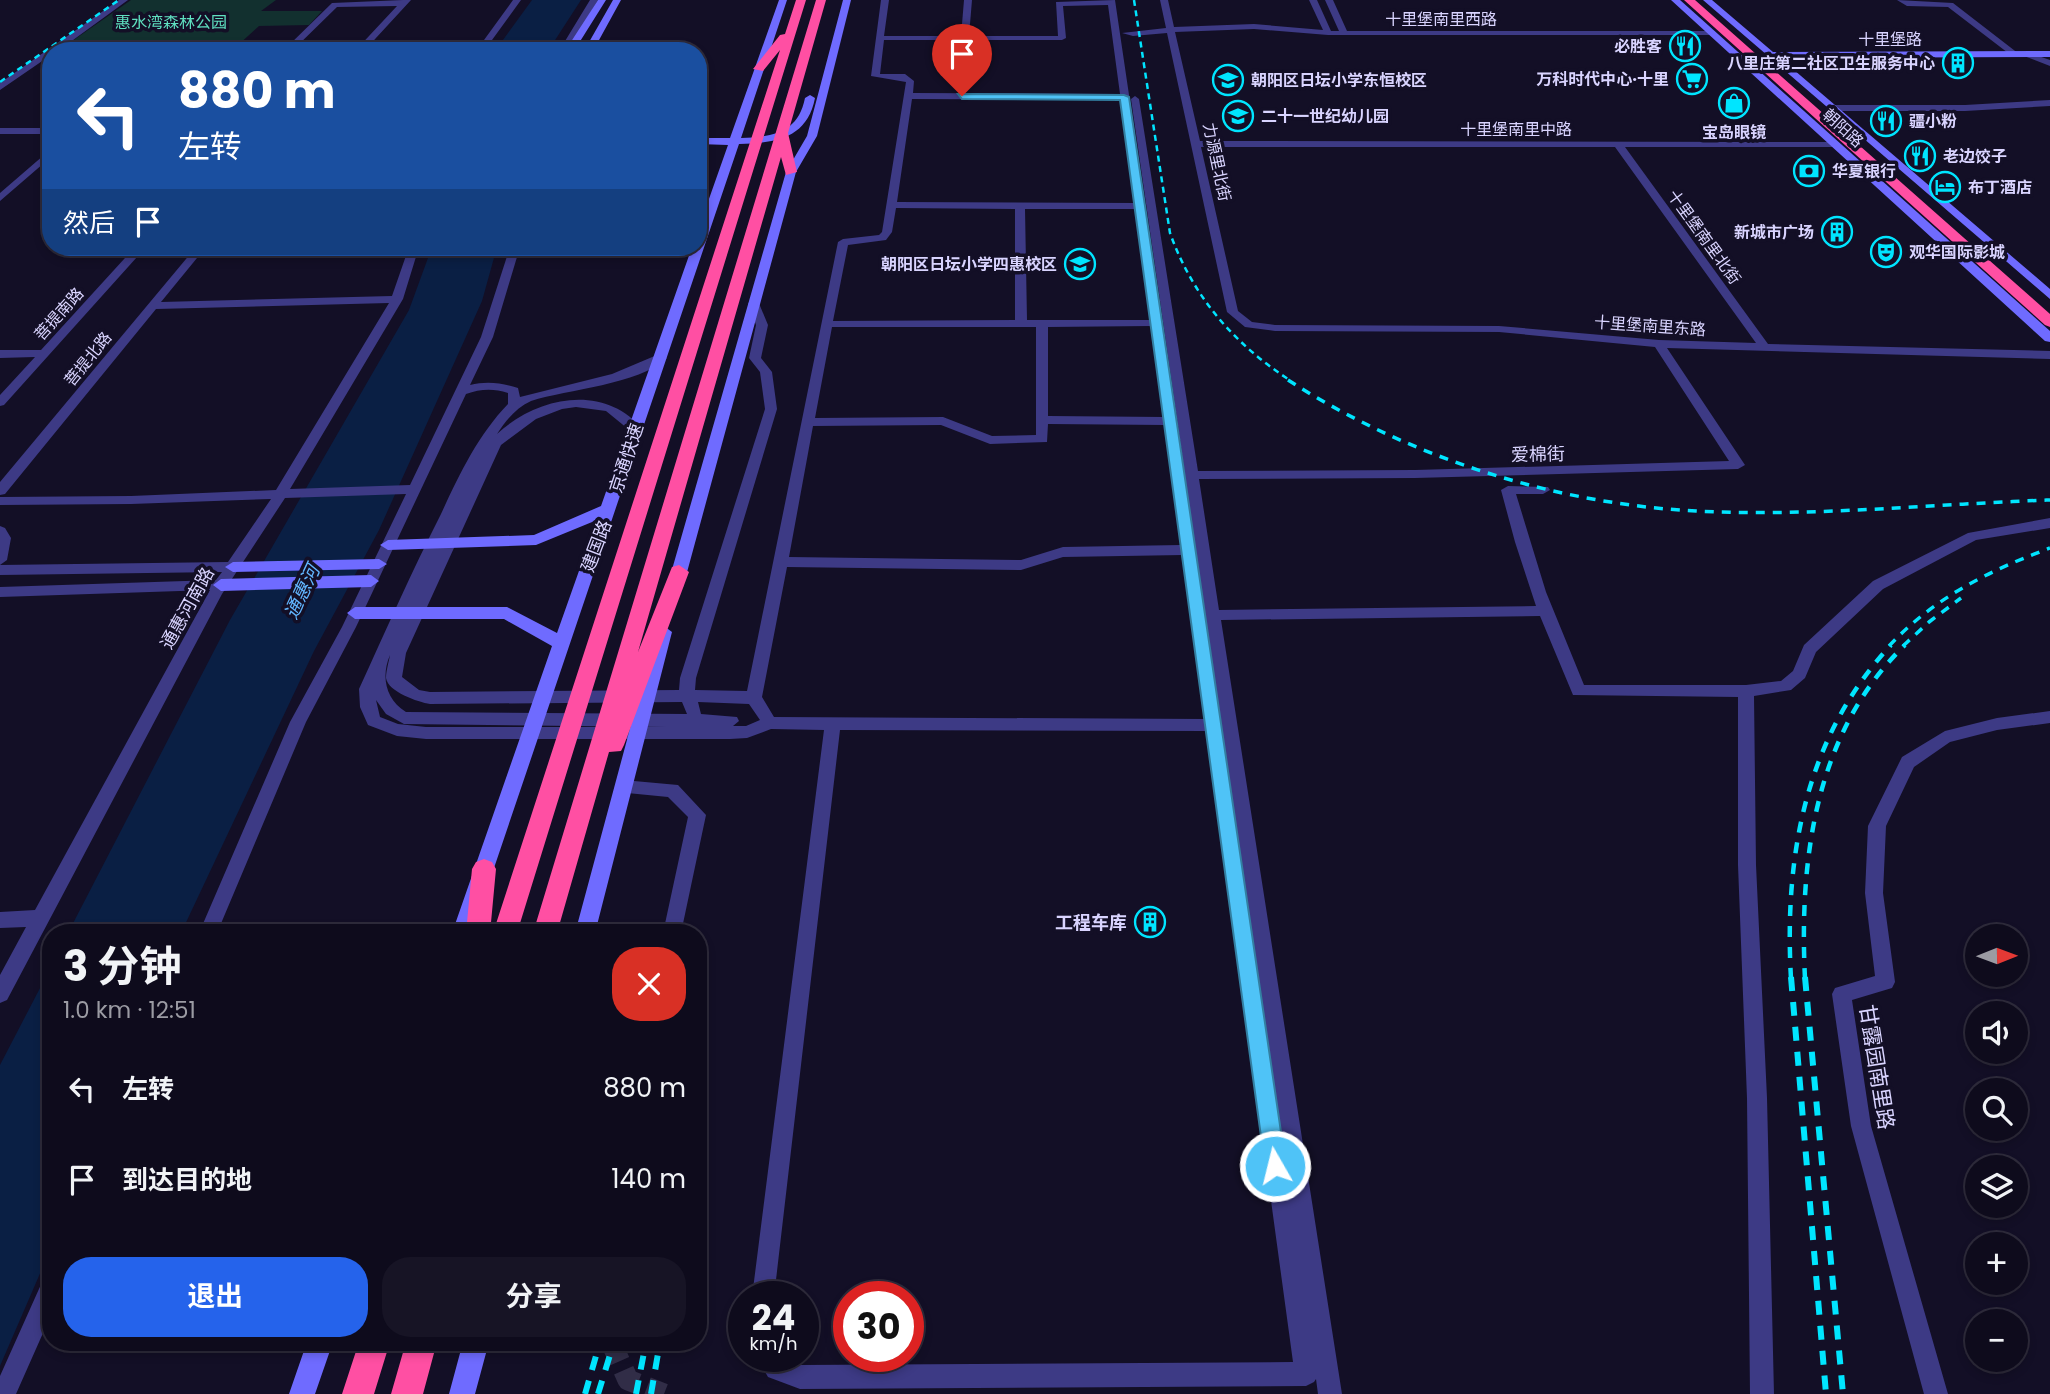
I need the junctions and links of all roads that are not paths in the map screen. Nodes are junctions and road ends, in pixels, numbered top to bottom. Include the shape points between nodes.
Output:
1 (124, 0) edge
2 (517, 0) edge
3 (594, 0) edge
4 (602, 0) edge
5 (611, 0) edge
6 (617, 0) edge
7 (783, 0) edge
8 (801, 0) edge
9 (847, 0) edge
10 (885, 0) edge
11 (968, 0) edge
12 (1164, 0) edge
13 (1313, 0) edge
14 (1329, 0) edge
15 (1675, 0) edge
16 (1689, 0) edge
17 (1696, 0) edge
18 (1707, 0) edge
19 (1901, 0) edge
20 (1114, 1) edge
21 (378, 2) edge
22 (405, 2) edge
23 (826, 9) edge
24 (364, 18) dead end
25 (794, 24) junction
26 (1170, 30) junction
27 (1126, 33) junction
28 (1328, 33) junction
29 (1344, 33) junction
30 (1712, 33) junction
31 (880, 38) junction
32 (965, 38) junction
33 (64, 42) edge
34 (296, 42) edge
35 (367, 42) edge
36 (487, 42) edge
37 (568, 42) edge
38 (575, 42) edge
39 (585, 42) edge
40 (593, 42) edge
41 (2015, 54) junction
42 (2026, 54) junction
43 (2050, 54) edge
44 (1771, 55) junction
45 (42, 57) edge
46 (2050, 63) edge
47 (759, 69) junction
48 (0, 87) edge
49 (907, 96) junction
50 (1124, 97) junction
51 (2050, 103) edge
52 (1833, 108) junction
53 (780, 128) junction
54 (0, 131) edge
55 (42, 131) edge
56 (737, 134) junction
57 (707, 135) edge
58 (707, 141) edge
59 (1198, 144) junction
60 (1618, 144) junction
61 (1835, 144) junction
62 (42, 160) edge
63 (791, 172) junction
64 (0, 198) edge
65 (891, 205) junction
66 (1020, 206) junction
67 (1140, 206) junction
68 (707, 221) edge
69 (133, 256) edge
70 (194, 256) edge
71 (411, 256) edge
72 (513, 256) edge
73 (695, 256) edge
74 (397, 299) junction
75 (2041, 299) edge
76 (2009, 300) junction
77 (754, 303) junction
78 (152, 306) junction
79 (2050, 311) edge
80 (2050, 322) edge
81 (1156, 323) junction
82 (827, 324) junction
83 (1021, 324) junction
84 (1042, 324) junction
85 (1249, 325) joint
86 (2050, 338) edge
87 (1659, 344) junction
88 (1765, 348) junction
89 (44, 353) junction
90 (0, 354) edge
91 (2050, 355) edge
92 (660, 358) junction
93 (461, 392) junction
94 (0, 402) edge
95 (514, 405) junction
96 (1042, 420) junction
97 (1170, 421) junction
98 (808, 422) junction
99 (636, 430) junction
100 (1193, 475) junction
101 (415, 489) junction
102 (1543, 490) dead end
103 (0, 492) edge
104 (466, 493) junction
105 (280, 495) junction
106 (0, 501) edge
107 (610, 508) junction
108 (2050, 523) edge
109 (0, 531) edge
110 (388, 545) junction
111 (1188, 550) junction
112 (0, 560) edge
113 (781, 562) junction
114 (379, 564) junction
115 (233, 567) junction
116 (0, 570) edge
117 (680, 572) junction
118 (371, 581) junction
119 (221, 585) junction
120 (0, 592) edge
121 (1543, 611) junction
122 (355, 613) junction
123 (1215, 615) junction
124 (560, 643) junction
125 (394, 679) junction
126 (1746, 691) junction
127 (754, 698) junction
128 (694, 712) junction
129 (732, 715) junction
130 (2050, 717) edge
131 (833, 722) junction
132 (771, 723) junction
133 (1212, 725) junction
134 (623, 787) junction
135 (484, 869) junction
136 (559, 887) junction
137 (41, 918) junction
138 (0, 920) edge
139 (212, 924) edge
140 (465, 924) edge
141 (479, 924) edge
142 (508, 924) edge
143 (548, 924) edge
144 (587, 924) edge
145 (674, 924) edge
146 (0, 994) edge
147 (765, 1281) edge
148 (42, 1308) edge
149 (317, 1351) edge
150 (372, 1351) edge
151 (419, 1351) edge
152 (474, 1351) edge
153 (785, 1372) edge
154 (4, 1394) edge
155 (302, 1394) edge
156 (358, 1394) edge
157 (407, 1394) edge
158 (462, 1394) edge
159 (1330, 1394) edge
160 (1762, 1394) edge
161 (1936, 1394) edge

1 - 33 street
2 - 36 street
3 - 37 street
4 - 38 main road
5 - 39 main road
6 - 40 main road
7 - 47 main road, 建国路
8 - 25 highway, 京通快速
9 - 63 main road via 812,136
10 - 31 street
11 - 32 street
12 - 26 street, 力源里北街
13 - 28 street
14 - 29 street
15 - 30 main road, 朝阳路
16 - 75 highway, 朝阳路
17 - 75 highway, 朝阳路
18 - 44 main road, 朝阳路
19 - 41 street via 1950,5
20 - 27 street
20 - 32 street via 1059,4 1062,38
20 - 50 street
21 - 22 street
21 - 24 street
21 - 34 street via 335,5
22 - 35 street
23 - 53 highway
23 - 58 main road via 815,81 799,125 766,138
25 - 47 highway
25 - 142 highway, 京通快速
26 - 27 street, 十里堡南里西路
26 - 28 street, 十里堡南里西路 via 1297,27
26 - 59 street, 力源里北街
27 - 100 street
28 - 29 street, 十里堡南里西路
29 - 30 street, 十里堡南里西路
30 - 61 main road, 朝阳路
31 - 32 street
31 - 49 street via 875,76 905,77 909,81
41 - 42 main road, 十里堡路
41 - 44 main road, 十里堡路
42 - 43 main road, 十里堡路
42 - 46 street
44 - 52 main road, 朝阳路
45 - 48 street
47 - 56 main road, 建国路
49 - 50 street
49 - 65 street
50 - 67 street
51 - 52 street
52 - 75 main road, 朝阳路
53 - 63 highway
53 - 136 highway
54 - 55 street
56 - 57 main road
56 - 68 main road, 建国路
59 - 60 street, 十里堡南里中路
59 - 85 street, 力源里北街 via 1233,312
60 - 61 street, 十里堡南里中路
60 - 88 street, 十里堡南里北街
61 - 76 main road, 朝阳路
62 - 64 street
63 - 77 main road
65 - 66 street
65 - 82 street via 882,238 843,242
66 - 67 street
66 - 83 street
67 - 81 street
69 - 89 street, 菩提南路
70 - 78 street, 菩提北路
71 - 74 street, 通惠河南路
72 - 93 street via 502,298
73 - 92 main road, 建国路
74 - 78 street
74 - 105 street, 通惠河南路
75 - 76 main road
75 - 79 highway, 朝阳路
75 - 80 highway, 朝阳路
76 - 86 main road, 朝阳路
77 - 117 main road
77 - 128 street via 762,325 755,358 766,372 771,409 688,678 687,694
78 - 103 street, 菩提北路
81 - 84 street
81 - 97 street
82 - 83 street
82 - 98 street
83 - 84 street
84 - 96 street
85 - 87 street, 十里堡南里东路 via 1499,329
87 - 88 street, 十里堡南里东路
87 - 100 street, 爱棉街 via 1738,465
88 - 91 street, 十里堡南里东路
89 - 90 street
89 - 94 street, 菩提南路
92 - 95 street via 633,373
92 - 99 main road, 建国路
93 - 95 street via 497,385 514,391
93 - 101 street
95 - 104 street via 493,428
96 - 97 street
96 - 98 street via 1042,439 989,440 943,421
97 - 111 street
98 - 113 street
99 - 104 street via 605,406 578,403 529,416 495,443
99 - 107 main road, 建国路
100 - 123 street
101 - 105 street
101 - 110 street
102 - 121 street via 1508,490
104 - 125 street via 398,653
104 - 129 street via 378,666 377,688 390,711 404,718
105 - 106 street
105 - 115 street, 通惠河南路
107 - 110 main road via 536,540
107 - 124 main road, 建国路
108 - 126 street via 1973,536 1878,585 1809,649 1800,674 1785,686
109 - 112 street via 4,538
110 - 114 street
111 - 113 street via 1063,552 1021,565
111 - 133 street
113 - 127 street
114 - 115 main road
114 - 118 street
115 - 116 street
115 - 119 street, 通惠河南路
117 - 134 main road
117 - 136 highway
118 - 119 main road
118 - 122 street
119 - 120 street
119 - 137 street, 通惠河南路
121 - 123 street
121 - 126 street via 1580,691
122 - 124 main road via 507,613
122 - 139 street via 298,722
123 - 159 street
124 - 135 main road, 建国路
125 - 128 street via 406,702 437,710
125 - 129 street via 415,695 430,698
126 - 160 street
127 - 129 street
127 - 132 street
128 - 129 street
129 - 132 street via 747,732
130 - 161 street, 甘露园南里路 via 1945,737 1908,762 1877,826 1874,893 1885,982 1842,993 1861,1126
131 - 132 street
131 - 133 street
131 - 147 street
133 - 153 street via 1306,1374 800,1377
134 - 144 main road
134 - 145 street via 672,790 697,815
135 - 140 main road, 建国路
135 - 141 highway
136 - 143 highway
137 - 138 street
137 - 146 street, 通惠河南路
148 - 154 street
149 - 155 main road
150 - 156 highway
151 - 157 highway
152 - 158 main road

